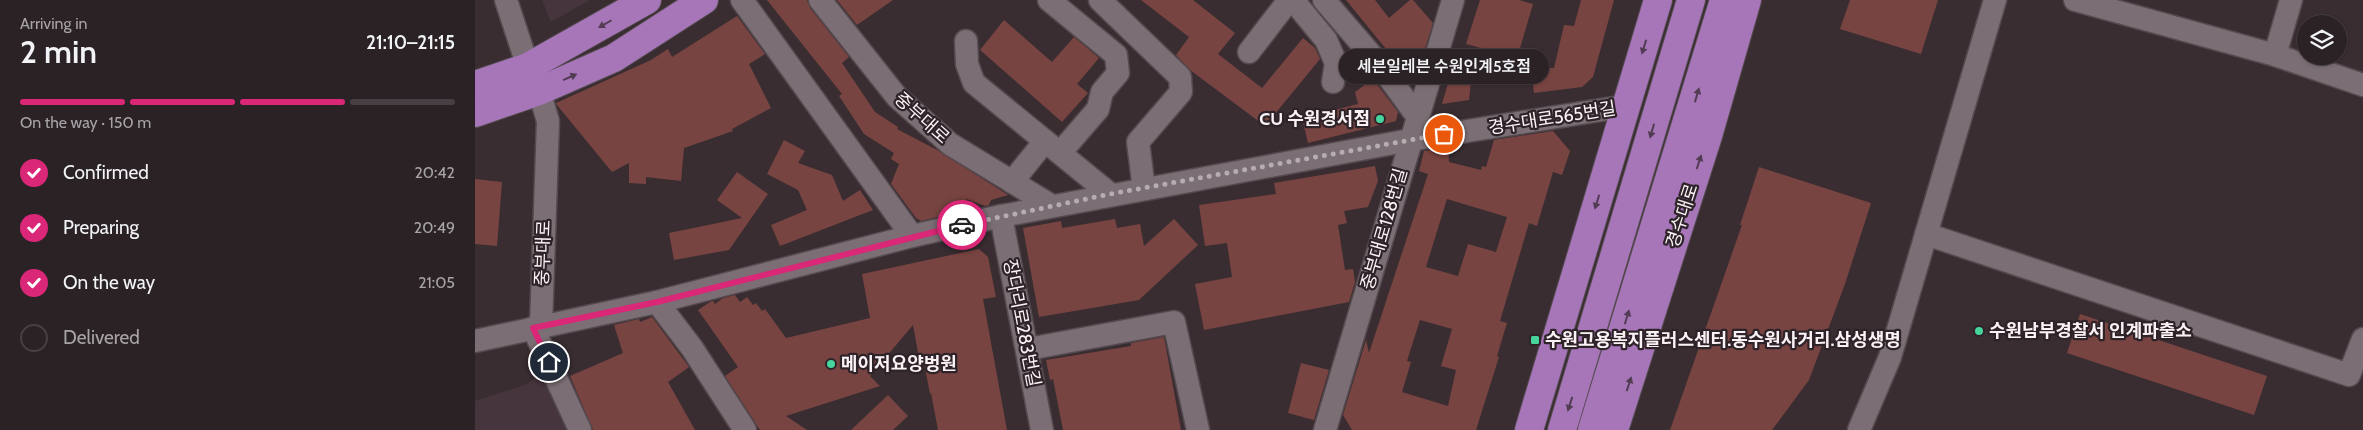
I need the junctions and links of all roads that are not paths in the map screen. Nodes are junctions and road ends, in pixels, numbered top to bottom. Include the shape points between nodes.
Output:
1 (506, 0) edge
2 (647, 0) edge
3 (704, 0) edge
4 (742, 0) edge
5 (820, 0) edge
6 (1049, 0) edge
7 (1100, 0) edge
8 (1289, 0) edge
9 (1293, 0) edge
10 (1324, 0) edge
11 (1453, 0) edge
12 (1658, 0) edge
13 (1691, 0) edge
14 (1724, 0) edge
15 (1747, 0) edge
16 (1995, 0) edge
17 (2075, 0) edge
18 (2291, 0) edge
19 (966, 41) dead end
20 (1249, 52) dead end
21 (2275, 55) junction
22 (534, 79) junction
23 (1333, 82) dead end
24 (475, 85) edge
25 (2363, 85) edge
26 (1626, 106) junction
27 (475, 113) edge
28 (1417, 116) junction
29 (1410, 140) junction
30 (1052, 147) junction
31 (1012, 182) junction
32 (1144, 189) junction
33 (1110, 194) junction
34 (1052, 206) junction
35 (1001, 216) junction
36 (1926, 234) junction
37 (912, 236) junction
38 (657, 302) junction
39 (537, 327) junction
40 (2363, 339) edge
41 (475, 341) edge
42 (1028, 349) junction
43 (580, 430) edge
44 (745, 430) edge
45 (1041, 430) edge
46 (1198, 430) edge
47 (1325, 430) edge
48 (1529, 430) edge
49 (1562, 430) edge
50 (1592, 430) edge
51 (1614, 430) edge
52 (1859, 430) edge

1 - 22 street, 중부대로
2 -> 22 main road
22 -> 3 main road via 614,58
4 - 37 street
5 - 31 street, 중부대로 via 897,97 949,144
6 - 30 street via 1116,55 1117,64 1117,72 1102,92 1098,109
7 - 32 street via 1179,77 1181,92 1138,142
8 - 20 street
9 - 23 street via 1326,40 1336,64
10 - 28 street via 1379,64
11 - 28 street, 중부대로128번길
12 -> 26 main road
13 -> 49 main road
50 -> 14 main road
51 -> 15 main road, 경수대로 via 1708,136
16 - 36 street
17 - 21 street
18 - 21 street
19 - 30 street via 967,64 974,83
21 - 25 street
22 - 24 main road
22 - 27 main road
22 - 39 street, 중부대로 via 548,121
26 - 29 street, 경수대로565번길
26 -> 48 main road
28 - 29 street, 중부대로128번길
29 - 32 street, 경수대로565번길
29 - 47 street, 중부대로128번길
30 - 31 street
30 - 33 street
31 - 34 street, 중부대로
32 - 33 street, 경수대로565번길
33 - 34 street, 경수대로565번길
34 - 35 street, 경수대로565번길
35 - 37 street, 경수대로565번길
35 - 42 street, 장다리로283번길
36 - 40 street via 2349,375
36 - 52 street via 1890,357
37 - 38 street, 경수대로565번길
38 - 39 street, 경수대로565번길
38 - 44 street via 692,348
39 - 41 street, 경수대로565번길
39 - 43 street
42 - 45 street, 장다리로283번길
42 - 46 street via 1174,322

